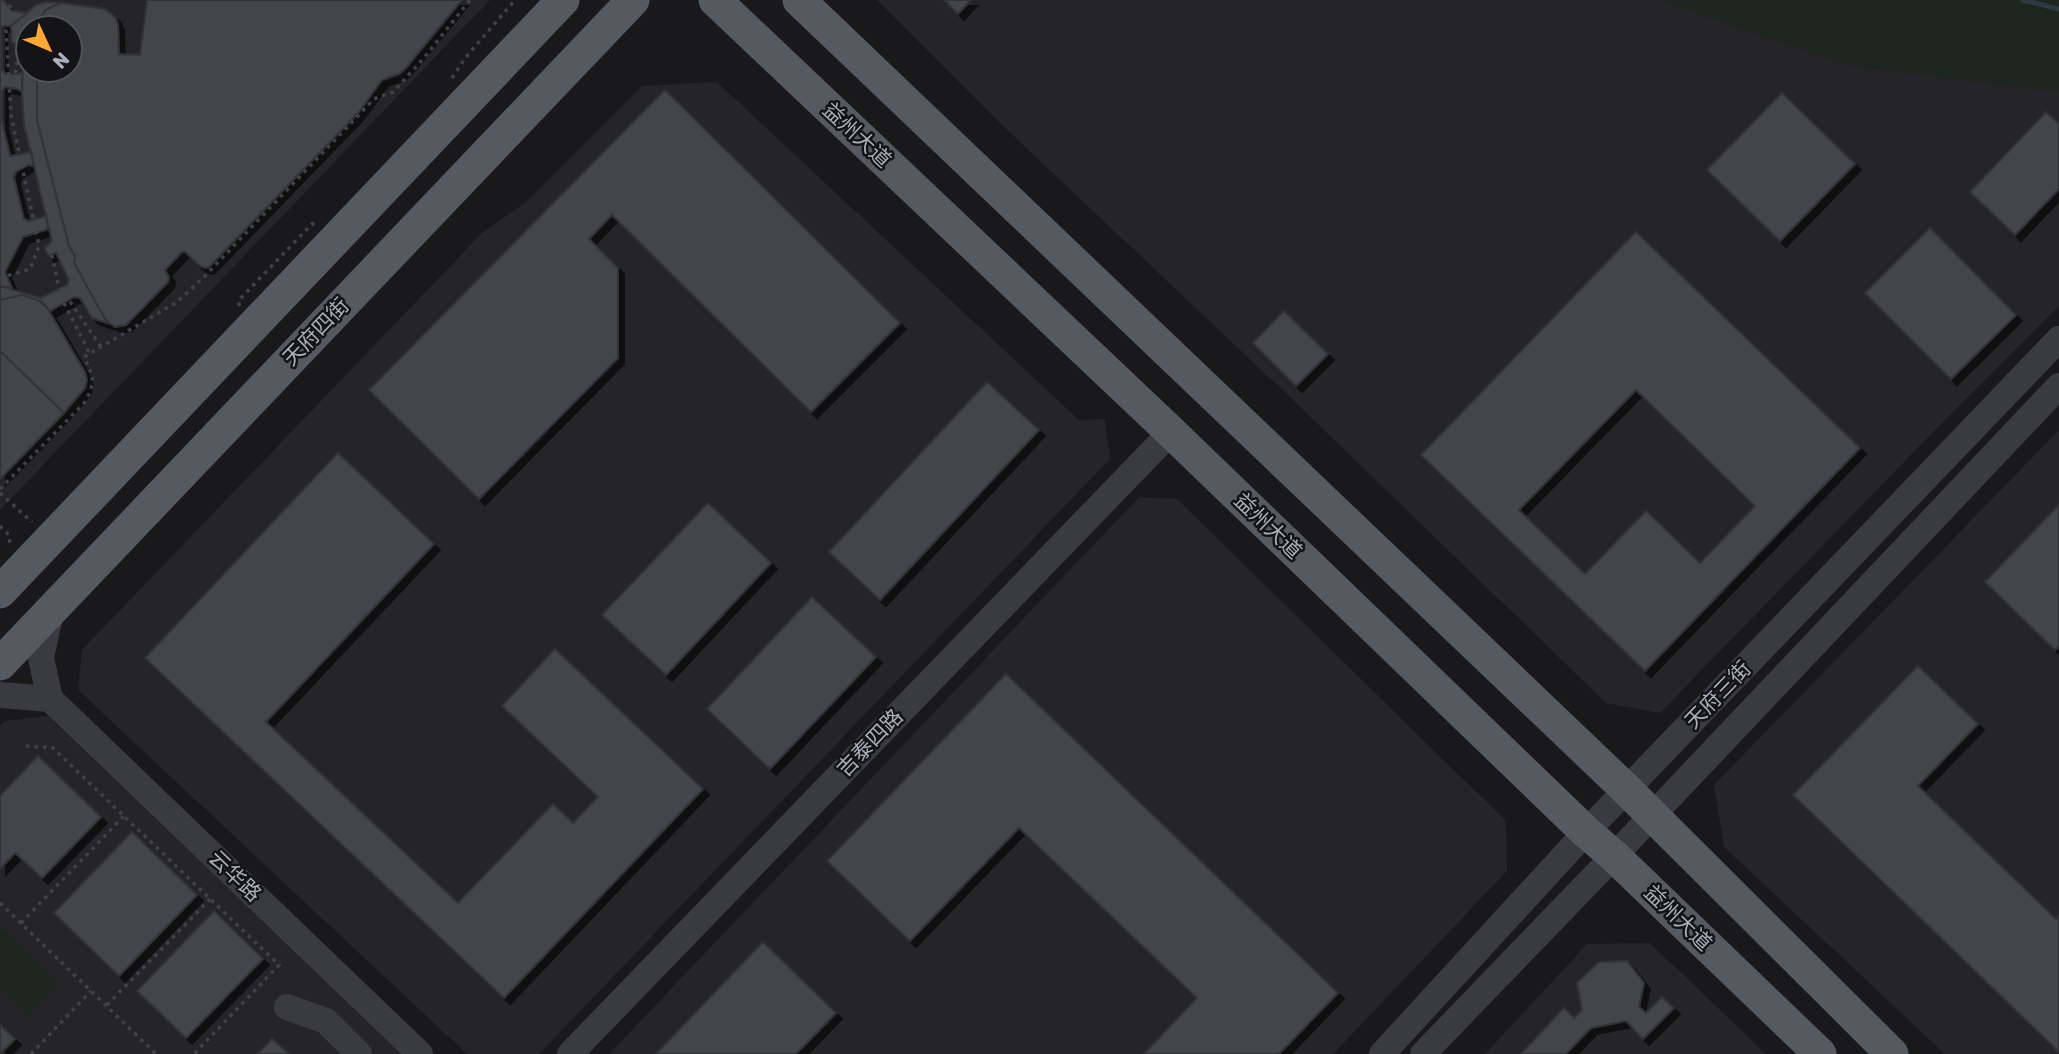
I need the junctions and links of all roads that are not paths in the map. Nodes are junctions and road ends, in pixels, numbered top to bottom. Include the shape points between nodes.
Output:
1 (563, 0) edge
2 (633, 0) edge
3 (715, 0) edge
4 (799, 0) edge
5 (2059, 339) edge
6 (2059, 386) edge
7 (1171, 432) junction
8 (0, 592) edge
9 (53, 609) junction
10 (0, 664) edge
11 (0, 695) edge
12 (50, 699) junction
13 (1627, 790) junction
14 (1653, 815) junction
15 (1586, 832) junction
16 (1614, 856) junction
17 (287, 1007) dead end
18 (359, 1054) edge
19 (420, 1054) edge
20 (569, 1054) edge
21 (1382, 1054) edge
22 (1423, 1054) edge
23 (1820, 1054) edge
24 (1892, 1054) edge

1 - 8 main road
2 - 9 main road, 天府四街
3 - 7 main road, 益州大道
4 - 13 main road
5 - 13 street, 天府三街
6 - 14 street, 天府三街
7 - 15 main road, 益州大道
7 - 20 street, 吉泰四路
9 - 10 main road, 天府四街
9 - 12 street via 41,658
11 - 12 street
12 - 19 street, 云华路
13 - 14 main road
13 - 15 street, 天府三街
14 - 16 street, 天府三街
14 - 24 main road
15 - 16 main road, 益州大道
15 - 21 street, 天府三街
16 - 22 street, 天府三街
16 - 23 main road, 益州大道
17 - 18 street via 326,1021

